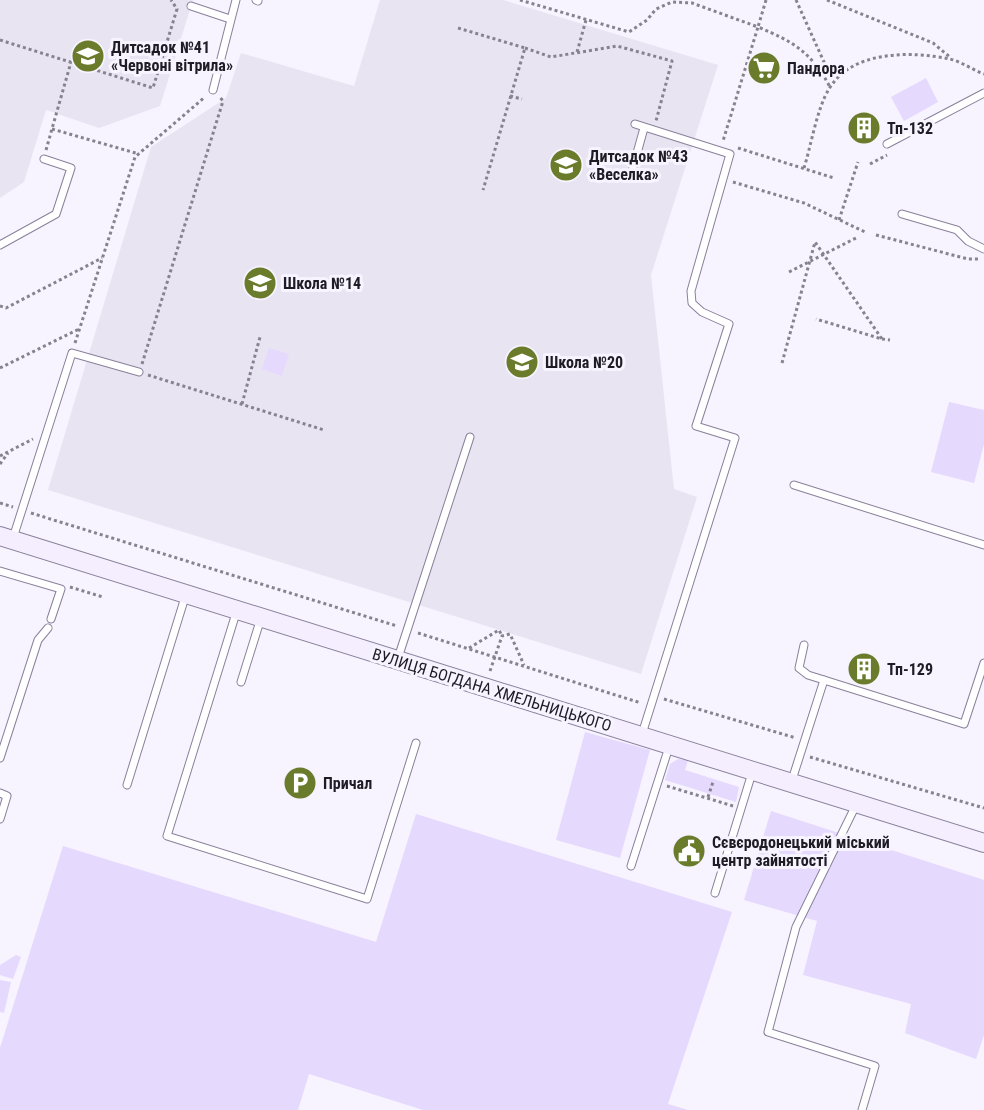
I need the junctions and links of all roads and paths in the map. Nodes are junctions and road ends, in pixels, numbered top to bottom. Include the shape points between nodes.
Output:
1 (171, 0) edge
2 (236, 0) edge
3 (520, 0) edge
4 (695, 0) edge
5 (766, 0) edge
6 (796, 0) edge
7 (827, 0) edge
8 (692, 3) junction
9 (191, 6) dead end
10 (230, 19) junction
11 (586, 20) junction
12 (758, 27) junction
13 (458, 28) dead end
14 (0, 40) edge
15 (525, 48) junction
16 (578, 52) junction
17 (952, 60) junction
18 (71, 62) junction
19 (984, 74) edge
20 (833, 82) junction
21 (830, 87) junction
22 (213, 90) junction
23 (984, 93) edge
24 (510, 96) junction
25 (522, 99) dead end
26 (635, 124) dead end
27 (644, 128) junction
28 (52, 129) junction
29 (654, 131) junction
30 (723, 143) dead end
31 (887, 144) dead end
32 (733, 146) dead end
33 (139, 154) junction
34 (44, 159) joint
35 (858, 162) dead end
36 (804, 168) junction
37 (632, 171) dead end
38 (834, 178) dead end
39 (723, 179) junction
40 (483, 190) dead end
41 (902, 214) dead end
42 (839, 220) junction
43 (865, 232) dead end
44 (876, 235) dead end
45 (856, 238) dead end
46 (0, 245) edge
47 (984, 249) edge
48 (824, 255) junction
49 (102, 258) junction
50 (984, 259) edge
51 (811, 261) junction
52 (789, 272) dead end
53 (0, 306) edge
54 (816, 319) dead end
55 (79, 329) junction
56 (261, 337) dead end
57 (882, 339) junction
58 (890, 340) dead end
59 (72, 353) junction
60 (782, 363) dead end
61 (0, 368) edge
62 (139, 372) junction
63 (242, 404) junction
64 (324, 430) dead end
65 (48, 431) junction
66 (470, 437) dead end
67 (8, 453) junction
68 (0, 456) edge
69 (0, 464) edge
70 (794, 485) dead end
71 (0, 503) edge
72 (22, 510) junction
73 (6, 538) edge
74 (984, 545) edge
75 (0, 571) edge
76 (186, 594) junction
77 (237, 610) junction
78 (261, 618) junction
79 (51, 619) dead end
80 (48, 628) dead end
81 (407, 629) junction
82 (502, 636) junction
83 (804, 645) dead end
84 (469, 648) junction
85 (495, 657) junction
86 (398, 660) junction
87 (984, 663) edge
88 (525, 666) junction
89 (489, 673) dead end
90 (824, 680) junction
91 (241, 682) dead end
92 (653, 695) junction
93 (651, 706) junction
94 (642, 736) junction
95 (803, 740) junction
96 (416, 743) dead end
97 (669, 745) junction
98 (800, 753) junction
99 (0, 758) edge
100 (753, 771) junction
101 (713, 782) dead end
102 (657, 783) junction
103 (791, 783) junction
104 (127, 785) dead end
105 (0, 793) edge
106 (708, 798) junction
107 (857, 803) junction
108 (741, 808) junction
109 (984, 808) edge
110 (0, 819) edge
111 (984, 843) edge
112 (630, 866) dead end
113 (715, 893) dead end
114 (862, 1110) edge

1 - 18 path via 177,9 153,88
2 - 10 lane
3 - 11 path
4 - 8 path
5 - 12 path
6 - 20 path
7 - 17 path via 933,42
8 - 11 path via 672,2 656,9 628,32
8 - 12 path
9 - 10 lane
10 - 22 lane
11 - 16 path
12 - 21 path via 796,45 810,57
12 - 30 path
13 - 15 path
14 - 18 path
15 - 16 path via 550,57
15 - 24 path
16 - 29 path via 617,46 672,61
17 - 19 path
17 - 20 path via 878,57 850,68
18 - 28 path
20 - 21 path
21 - 36 path
22 - 33 path
22 - 62 path via 223,101
23 - 31 lane
24 - 25 path
24 - 40 path
26 - 27 lane
27 - 29 lane
27 - 37 lane
28 - 33 path
28 - 34 path
29 - 39 lane via 730,154
32 - 36 path
33 - 49 path
34 - 46 lane via 71,168 56,214
35 - 42 path
36 - 38 path
39 - 42 path via 804,203
39 - 92 lane via 691,291 692,303 702,312 729,324 696,426 735,438
41 - 47 lane via 957,230
42 - 43 path
44 - 50 path via 968,259
45 - 48 path
48 - 51 path
48 - 51 path via 815,242
48 - 57 path
49 - 53 path via 6,308
49 - 55 path
51 - 52 path
51 - 60 path
54 - 57 path
55 - 59 path
55 - 61 path
56 - 63 path
57 - 58 path
59 - 62 lane
59 - 65 lane
62 - 63 path
63 - 64 path
65 - 67 path
65 - 72 lane
66 - 81 lane
67 - 68 path
67 - 69 path
70 - 74 lane
71 - 72 path
72 - 73 lane
72 - 81 path
73 - 76 street, ВУЛИЦЯ БОГДАНА ХМЕЛЬНИЦЬКОГО
75 - 79 lane via 61,589
76 - 77 street, ВУЛИЦЯ БОГДАНА ХМЕЛЬНИЦЬКОГО
76 - 104 lane
77 - 78 street, ВУЛИЦЯ БОГДАНА ХМЕЛЬНИЦЬКОГО
77 - 96 lane via 167,836 367,899
78 - 86 street, ВУЛИЦЯ БОГДАНА ХМЕЛЬНИЦЬКОГО
78 - 91 lane
80 - 99 lane via 38,640
81 - 84 path
81 - 86 lane
82 - 84 path via 499,630
82 - 85 path
82 - 88 path via 510,634
83 - 90 lane via 799,668
84 - 85 path
85 - 88 path
85 - 89 path
86 - 94 street, ВУЛИЦЯ БОГДАНА ХМЕЛЬНИЦЬКОГО
87 - 90 lane via 964,724
88 - 93 path
90 - 95 lane
92 - 93 lane
92 - 95 path
93 - 94 lane
94 - 97 street, ВУЛИЦЯ БОГДАНА ХМЕЛЬНИЦЬКОГО
95 - 98 lane
97 - 100 street, ВУЛИЦЯ БОГДАНА ХМЕЛЬНИЦЬКОГО
97 - 102 lane
98 - 103 lane
98 - 109 path
100 - 103 street, ВУЛИЦЯ БОГДАНА ХМЕЛЬНИЦЬКОГО
100 - 108 lane
101 - 106 path
102 - 106 path
102 - 112 lane
103 - 107 street, ВУЛИЦЯ БОГДАНА ХМЕЛЬНИЦЬКОГО
105 - 110 lane via 7,796
106 - 108 path
107 - 111 street, ВУЛИЦЯ БОГДАНА ХМЕЛЬНИЦЬКОГО
107 - 114 lane via 796,927 768,1032 875,1066
108 - 113 lane

